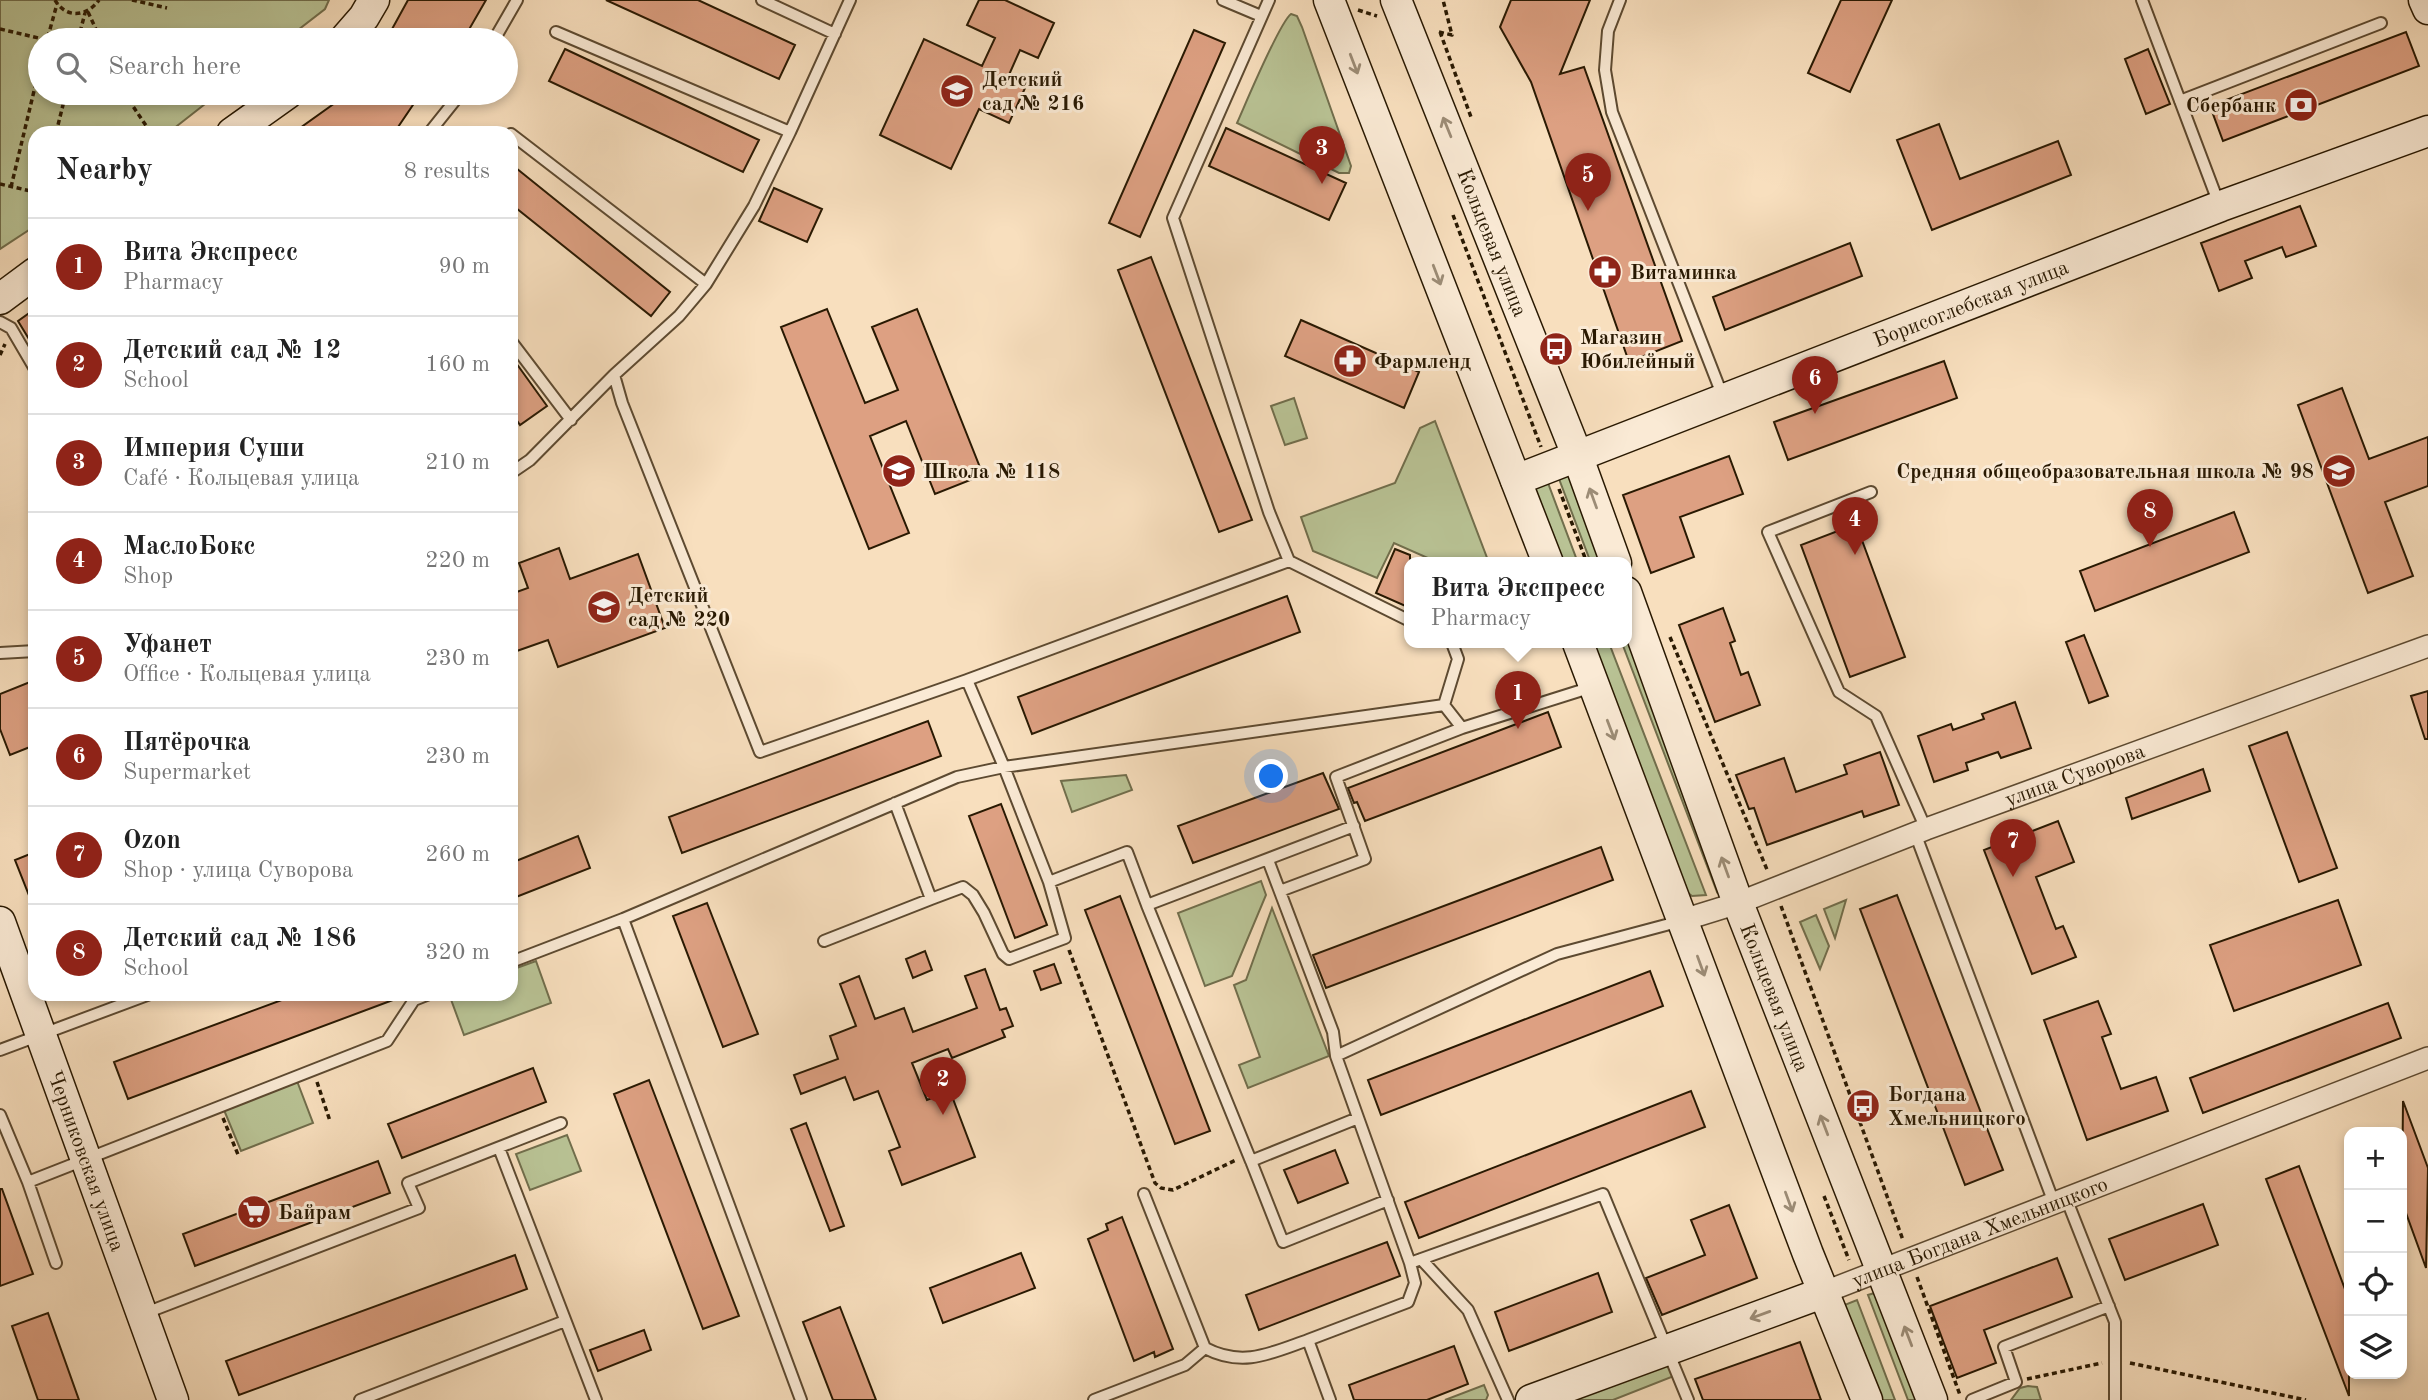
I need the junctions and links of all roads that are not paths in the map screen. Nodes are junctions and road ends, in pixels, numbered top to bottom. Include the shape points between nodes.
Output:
1 (374, 0) edge
2 (517, 0) edge
3 (762, 0) edge
4 (850, 0) edge
5 (1223, 0) edge
6 (1269, 0) edge
7 (1329, 0) edge
8 (1396, 0) edge
9 (1620, 0) edge
10 (2142, 0) edge
11 (2424, 0) edge
12 (2428, 9) edge
13 (1261, 16) junction
14 (2381, 23) dead end
15 (354, 28) edge
16 (501, 28) edge
17 (556, 32) dead end
18 (835, 34) junction
19 (2180, 101) junction
20 (271, 105) edge
21 (451, 105) edge
22 (242, 126) edge
23 (435, 126) edge
24 (2428, 131) edge
25 (790, 132) junction
26 (518, 139) edge
27 (2221, 206) junction
28 (28, 278) edge
29 (706, 284) junction
30 (2, 296) edge
31 (0, 322) edge
32 (518, 350) edge
33 (28, 357) edge
34 (614, 375) junction
35 (1724, 400) junction
36 (570, 420) junction
37 (1577, 455) junction
38 (518, 468) edge
39 (1516, 480) junction
40 (1871, 492) dead end
41 (1546, 557) edge
42 (1614, 557) edge
43 (1289, 561) junction
44 (1632, 609) edge
45 (1404, 618) edge
46 (2428, 646) edge
47 (1454, 648) edge
48 (1580, 648) edge
49 (28, 651) edge
50 (0, 653) edge
51 (967, 680) junction
52 (1595, 686) junction
53 (1444, 705) junction
54 (1462, 728) junction
55 (1004, 767) junction
56 (895, 803) junction
57 (1354, 826) junction
58 (1920, 831) junction
59 (1268, 860) junction
60 (1049, 882) junction
61 (1280, 891) junction
62 (931, 899) junction
63 (1738, 904) junction
64 (1147, 905) junction
65 (623, 919) junction
66 (1684, 920) junction
67 (0, 922) edge
68 (824, 941) dead end
69 (518, 959) edge
70 (28, 998) edge
71 (29, 1001) edge
72 (113, 1001) edge
73 (131, 1001) edge
74 (413, 1001) edge
75 (110, 1009) junction
76 (41, 1034) junction
77 (0, 1050) edge
78 (1336, 1056) junction
79 (2428, 1058) edge
80 (0, 1115) edge
81 (1358, 1118) junction
82 (561, 1123) dead end
83 (499, 1148) junction
84 (87, 1157) junction
85 (1250, 1158) junction
86 (27, 1182) junction
87 (1144, 1194) dead end
88 (1388, 1200) junction
89 (2060, 1201) junction
90 (1416, 1261) junction
91 (56, 1263) dead end
92 (1897, 1264) junction
93 (1825, 1293) junction
94 (2109, 1307) junction
95 (142, 1314) junction
96 (565, 1321) junction
97 (1308, 1340) junction
98 (1205, 1348) junction
99 (1668, 1348) junction
100 (173, 1400) edge
101 (360, 1400) edge
102 (596, 1400) edge
103 (801, 1400) edge
104 (1094, 1400) edge
105 (1329, 1400) edge
106 (1508, 1400) edge
107 (1531, 1400) edge
108 (1688, 1400) edge
109 (1867, 1400) edge
110 (1932, 1400) edge
111 (1972, 1400) edge
112 (2115, 1400) edge

1 - 15 main road
2 - 16 lane
3 - 18 lane
4 - 18 lane
5 - 13 lane
6 - 13 lane
7 -> 39 main road
37 -> 8 main road, Кольцевая улица
9 - 35 lane via 1608,31 1605,70 1612,112
10 - 19 lane
11 - 12 main road
13 - 43 lane via 1173,218
14 - 19 lane
17 - 25 lane
18 - 25 lane
19 - 27 lane
20 - 22 main road
21 - 23 lane
24 - 27 main road, Борисоглебская улица
25 - 29 lane via 754,206
26 - 29 lane
27 - 35 main road, Борисоглебская улица
28 - 30 main road
29 - 34 lane via 679,316
31 - 33 lane via 11,328
32 - 36 lane
34 - 36 lane
34 - 51 lane via 760,752
35 - 37 main road, Борисоглебская улица
36 - 38 lane
37 - 39 main road, Борисоглебская улица
42 -> 37 main road, Кольцевая улица
39 - 41 main road
40 - 58 lane via 1768,532 1839,692 1876,716
43 - 45 lane
43 - 51 lane
63 -> 44 main road, Кольцевая улица
46 - 58 street, улица Суворова
47 - 53 lane via 1458,659
48 - 52 main road
49 - 50 lane
51 - 55 lane
52 - 54 lane
52 -> 66 main road
53 - 54 lane
53 - 55 lane
54 - 57 lane via 1336,777
55 - 56 lane via 957,777
55 - 60 lane
56 - 62 lane
56 - 65 lane
57 - 59 lane
57 - 61 lane via 1365,859
58 - 63 street, улица Суворова
58 - 89 lane
59 - 61 lane
59 - 64 lane
60 - 62 lane via 1065,938 1010,959 1003,954 973,895 963,887
60 - 64 lane via 1127,852
61 - 78 lane via 1333,1032
62 - 68 lane
63 - 66 street, улица Суворова
92 -> 63 main road, Кольцевая улица via 1866,1230
64 - 85 lane
65 - 69 lane
65 - 103 lane
66 - 78 lane via 1557,954
66 -> 93 main road
67 - 70 main road, Черниковская улица
71 - 76 main road, Черниковская улица
72 - 75 lane
73 - 75 lane
74 - 84 lane via 387,1041
75 - 76 lane
76 - 77 lane
76 - 84 main road, Черниковская улица
78 - 81 lane
79 - 89 street, улица Богдана Хмельницкого
80 - 86 lane
81 - 85 lane
81 - 88 lane
82 - 83 lane
83 - 95 lane via 408,1183 419,1208
83 - 96 lane
84 - 86 lane
84 - 95 main road, Черниковская улица
85 - 88 lane via 1283,1242
86 - 91 lane
87 - 98 lane
88 - 90 lane
89 - 92 street, улица Богдана Хмельницкого
89 - 94 lane
90 - 97 lane via 1416,1283 1408,1302
90 - 99 lane via 1603,1194
90 - 106 lane via 1468,1310
92 - 93 street, улица Богдана Хмельницкого
110 -> 92 main road, Кольцевая улица
93 -> 99 main road, улица Богдана Хмельницкого
93 - 109 main road
94 - 111 lane via 2004,1347 2016,1382
94 - 112 lane via 2115,1322
95 - 100 main road, Черниковская улица
96 - 101 lane
96 - 102 lane
97 - 98 lane via 1254,1358 1223,1358
97 - 105 lane
98 - 104 lane via 1185,1364
99 - 107 main road, улица Богдана Хмельницкого
99 - 108 lane

